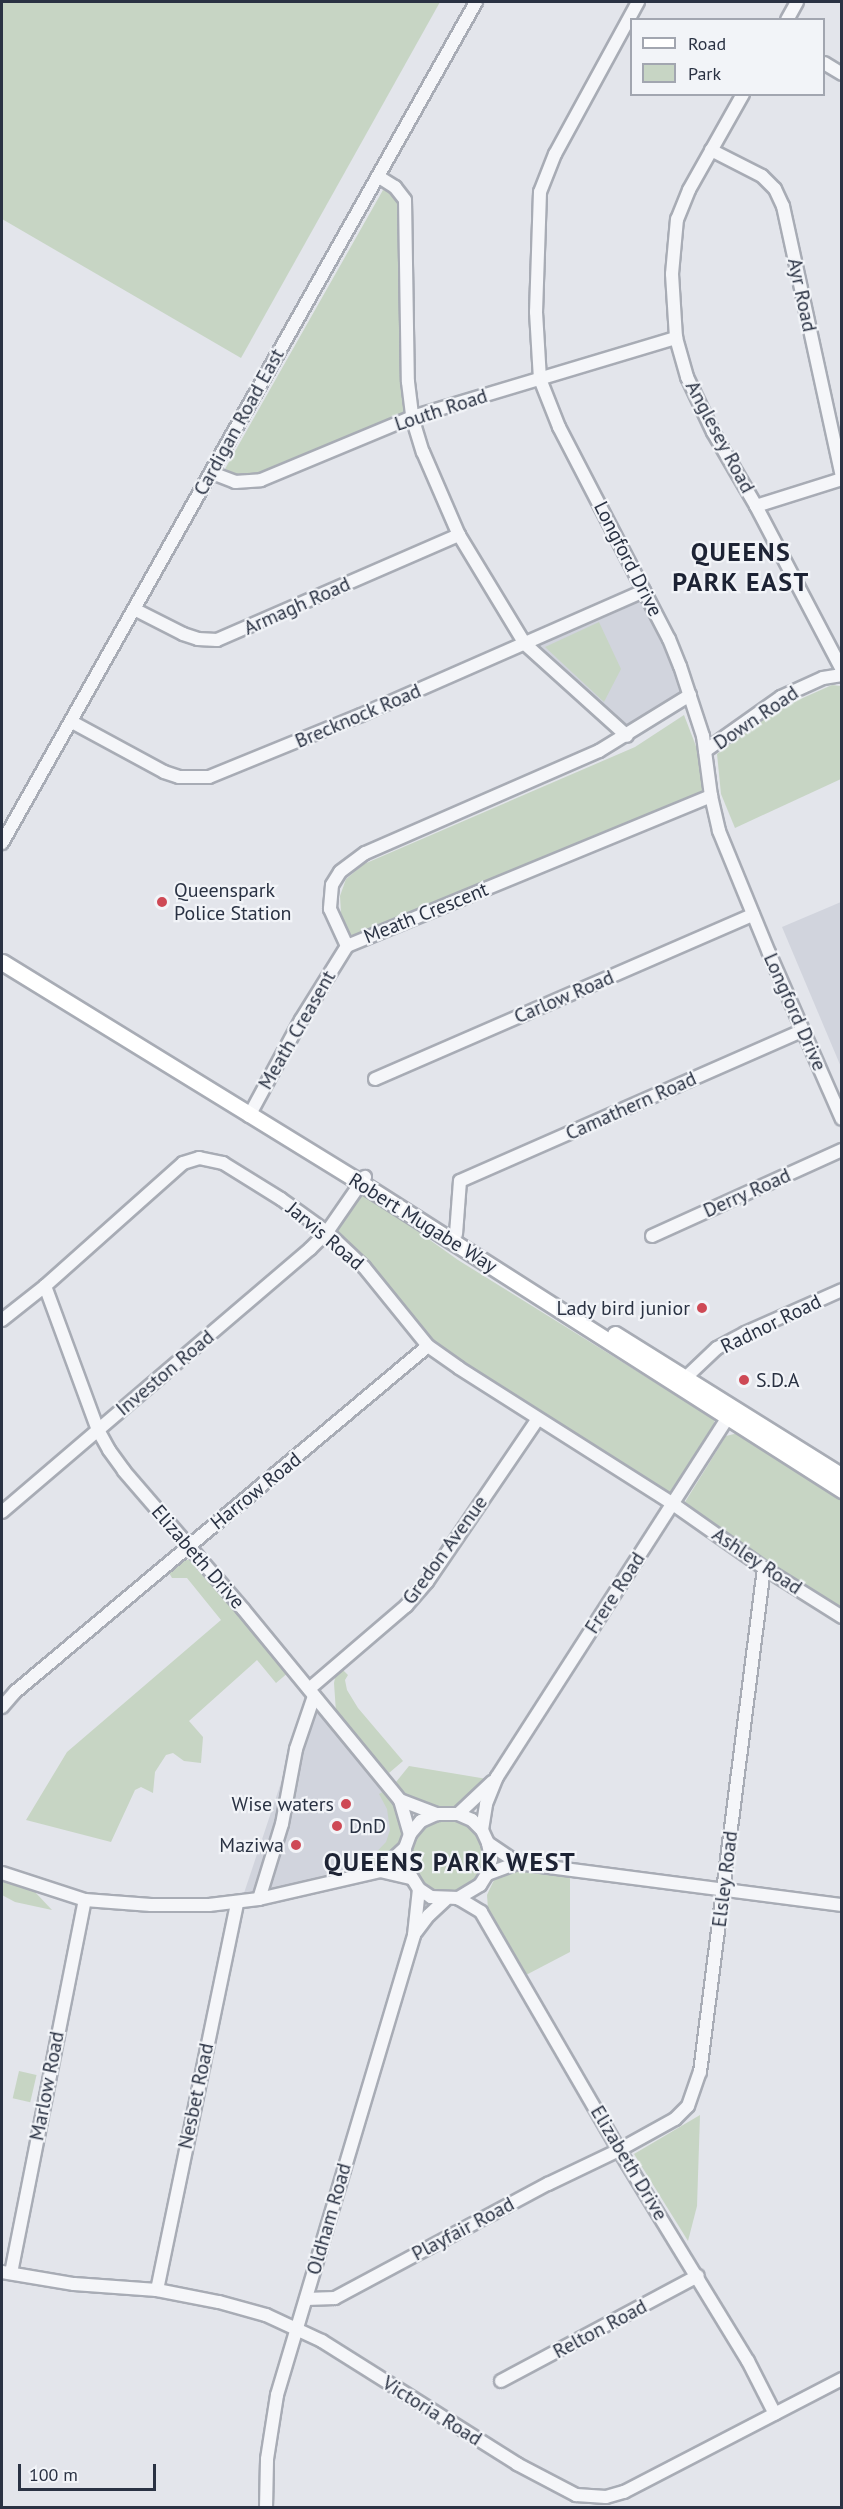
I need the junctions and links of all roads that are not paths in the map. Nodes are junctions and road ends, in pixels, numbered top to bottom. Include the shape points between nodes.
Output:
1 (476, 2) edge
2 (638, 2) edge
3 (796, 2) edge
4 (788, 18) edge
5 (825, 64) edge
6 (842, 74) edge
7 (742, 96) edge
8 (711, 150) junction
9 (379, 177) junction
10 (676, 338) junction
11 (540, 379) junction
12 (412, 417) junction
13 (212, 473) junction
14 (842, 477) edge
15 (756, 506) junction
16 (459, 535) junction
17 (644, 591) junction
18 (134, 609) junction
19 (525, 644) junction
20 (842, 670) edge
21 (842, 675) edge
22 (690, 695) junction
23 (72, 722) junction
24 (627, 736) junction
25 (705, 752) junction
26 (711, 796) junction
27 (2, 843) edge
28 (753, 915) junction
29 (347, 946) junction
30 (2, 952) edge
31 (2, 962) edge
32 (802, 1031) junction
33 (375, 1078) dead end
34 (251, 1111) junction
35 (842, 1119) edge
36 (842, 1150) edge
37 (363, 1180) junction
38 (327, 1232) junction
39 (456, 1234) junction
40 (652, 1236) dead end
41 (45, 1286) junction
42 (842, 1290) edge
43 (2, 1320) edge
44 (428, 1346) junction
45 (681, 1382) junction
46 (731, 1414) junction
47 (537, 1420) junction
48 (98, 1430) junction
49 (842, 1476) edge
50 (842, 1490) edge
51 (673, 1504) junction
52 (2, 1512) edge
53 (189, 1546) junction
54 (764, 1568) junction
55 (842, 1617) edge
56 (311, 1692) junction
57 (2, 1707) edge
58 (497, 1778) junction
59 (400, 1800) junction
60 (436, 1814) junction
61 (458, 1814) junction
62 (482, 1830) junction
63 (410, 1834) junction
64 (489, 1843) junction
65 (405, 1848) junction
66 (518, 1863) junction
67 (380, 1871) junction
68 (2, 1873) edge
69 (410, 1878) junction
70 (484, 1879) junction
71 (419, 1889) junction
72 (723, 1889) junction
73 (259, 1899) junction
74 (452, 1899) junction
75 (85, 1900) junction
76 (237, 1902) junction
77 (842, 1905) edge
78 (481, 1912) junction
79 (414, 1935) junction
80 (619, 2150) junction
81 (6, 2273) edge
82 (698, 2276) junction
83 (157, 2290) junction
84 (306, 2299) junction
85 (297, 2330) junction
86 (842, 2379) edge
87 (501, 2381) dead end
88 (775, 2414) junction
89 (266, 2508) edge

1 - 9 street, Cardigan Road East
2 - 11 street, Longford Drive via 555,154 540,192 536,312
3 - 4 street
5 - 6 street
7 - 8 street, Anglesey Road
8 - 10 street, Anglesey Road via 675,225 672,274
8 - 14 street, Ayr Road via 762,176 775,189 783,206
9 - 12 street via 401,193 406,208 407,359
9 - 13 street, Cardigan Road East
10 - 11 street, Louth Road
10 - 15 street, Anglesey Road via 698,402
11 - 12 street, Louth Road
11 - 17 street, Longford Drive via 559,427
12 - 13 street, Louth Road via 251,482 235,482
12 - 16 street
13 - 18 street, Cardigan Road East
14 - 15 street
15 - 20 street, Anglesey Road
16 - 18 street, Armagh Road via 217,640 183,634
16 - 19 street
17 - 19 street, Brecknock Road
17 - 22 street, Longford Drive via 669,639
18 - 23 street, Cardigan Road East
19 - 23 street, Brecknock Road via 209,777 179,777 164,772
19 - 24 street
21 - 25 street, Down Road via 824,678 781,697
22 - 24 street, Meath Crescent
22 - 25 street, Longford Drive
23 - 27 street, Cardigan Road East
24 - 29 street, Meath Crescent via 350,862 332,885 330,896 330,909
25 - 26 street, Longford Drive
26 - 28 street, Longford Drive via 719,831
26 - 29 street, Meath Crescent
28 - 32 street, Longford Drive
28 - 33 street, Carlow Road
29 - 34 street, Meath Creasent
30 - 34 main road, Robert Mugabe Way
31 - 34 main road, Robert Mugabe Way
32 - 35 street, Longford Drive
32 - 39 street, Camathern Road via 460,1181
34 - 37 main road, Robert Mugabe Way
36 - 40 street, Derry Road
37 - 38 street, Investon Road
37 - 39 main road, Robert Mugabe Way
37 - 45 main road, Robert Mugabe Way
38 - 41 street, Jarvis Road via 223,1163 193,1159 183,1163
38 - 44 street, Jarvis Road via 364,1267
38 - 48 street, Investon Road
39 - 45 main road, Robert Mugabe Way
41 - 43 street, Jarvis Road
41 - 48 street, Elizabeth Drive
42 - 45 street, Radnor Road via 726,1343
44 - 47 street, Jarvis Road
44 - 53 street, Harrow Road
45 - 46 main road, Robert Mugabe Way
46 - 49 main road, Robert Mugabe Way
46 - 50 main road, Robert Mugabe Way
46 - 51 street, Frere Road
47 - 51 street, Jarvis Road
47 - 56 street, Gredon Avenue via 420,1590
48 - 52 street, Investon Road
48 - 53 street, Elizabeth Drive via 124,1471
51 - 54 street, Ashley Road
51 - 58 street, Frere Road
53 - 56 street, Elizabeth Drive
53 - 57 street, Harrow Road
54 - 55 street, Ashley Road
54 - 72 street, Elsley Road
56 - 59 street, Elizabeth Drive
56 - 73 street via 282,1824
58 - 61 street, Frere Road
58 - 62 street, Frere Road via 486,1804
59 - 60 street, Elizabeth Drive
59 - 63 street, Elizabeth Drive
60 - 61 street
60 - 63 street via 421,1821
61 - 62 street
62 - 64 street
63 - 65 street
64 - 66 street
64 - 70 street via 490,1858
65 - 67 street
65 - 69 street
66 - 70 street
66 - 72 street
67 - 69 street
67 - 73 street
68 - 75 street
69 - 71 street
70 - 74 street
70 - 78 street, Elizabeth Drive
71 - 74 street via 431,1897
71 - 79 street, Oldham Road
72 - 77 street
72 - 80 street, Elsley Road via 700,2072 693,2096 675,2119
73 - 76 street
74 - 78 street, Elizabeth Drive
74 - 79 street, Oldham Road via 429,1915
75 - 76 street via 151,1905
75 - 81 street, Marlow Road
76 - 83 street, Nesbet Road
78 - 80 street, Elizabeth Drive
79 - 84 street, Oldham Road
80 - 82 street, Elizabeth Drive
80 - 84 street, Playfair Road via 335,2298
81 - 83 street, Victoria Road via 74,2284
82 - 87 street, Relton Road
82 - 88 street, Elizabeth Drive
83 - 85 street, Victoria Road via 240,2307
84 - 85 street, Oldham Road
85 - 88 street, Victoria Road via 322,2341 517,2464 576,2495 606,2497 624,2492
85 - 89 street, Oldham Road via 271,2426
86 - 88 street, Victoria Road

